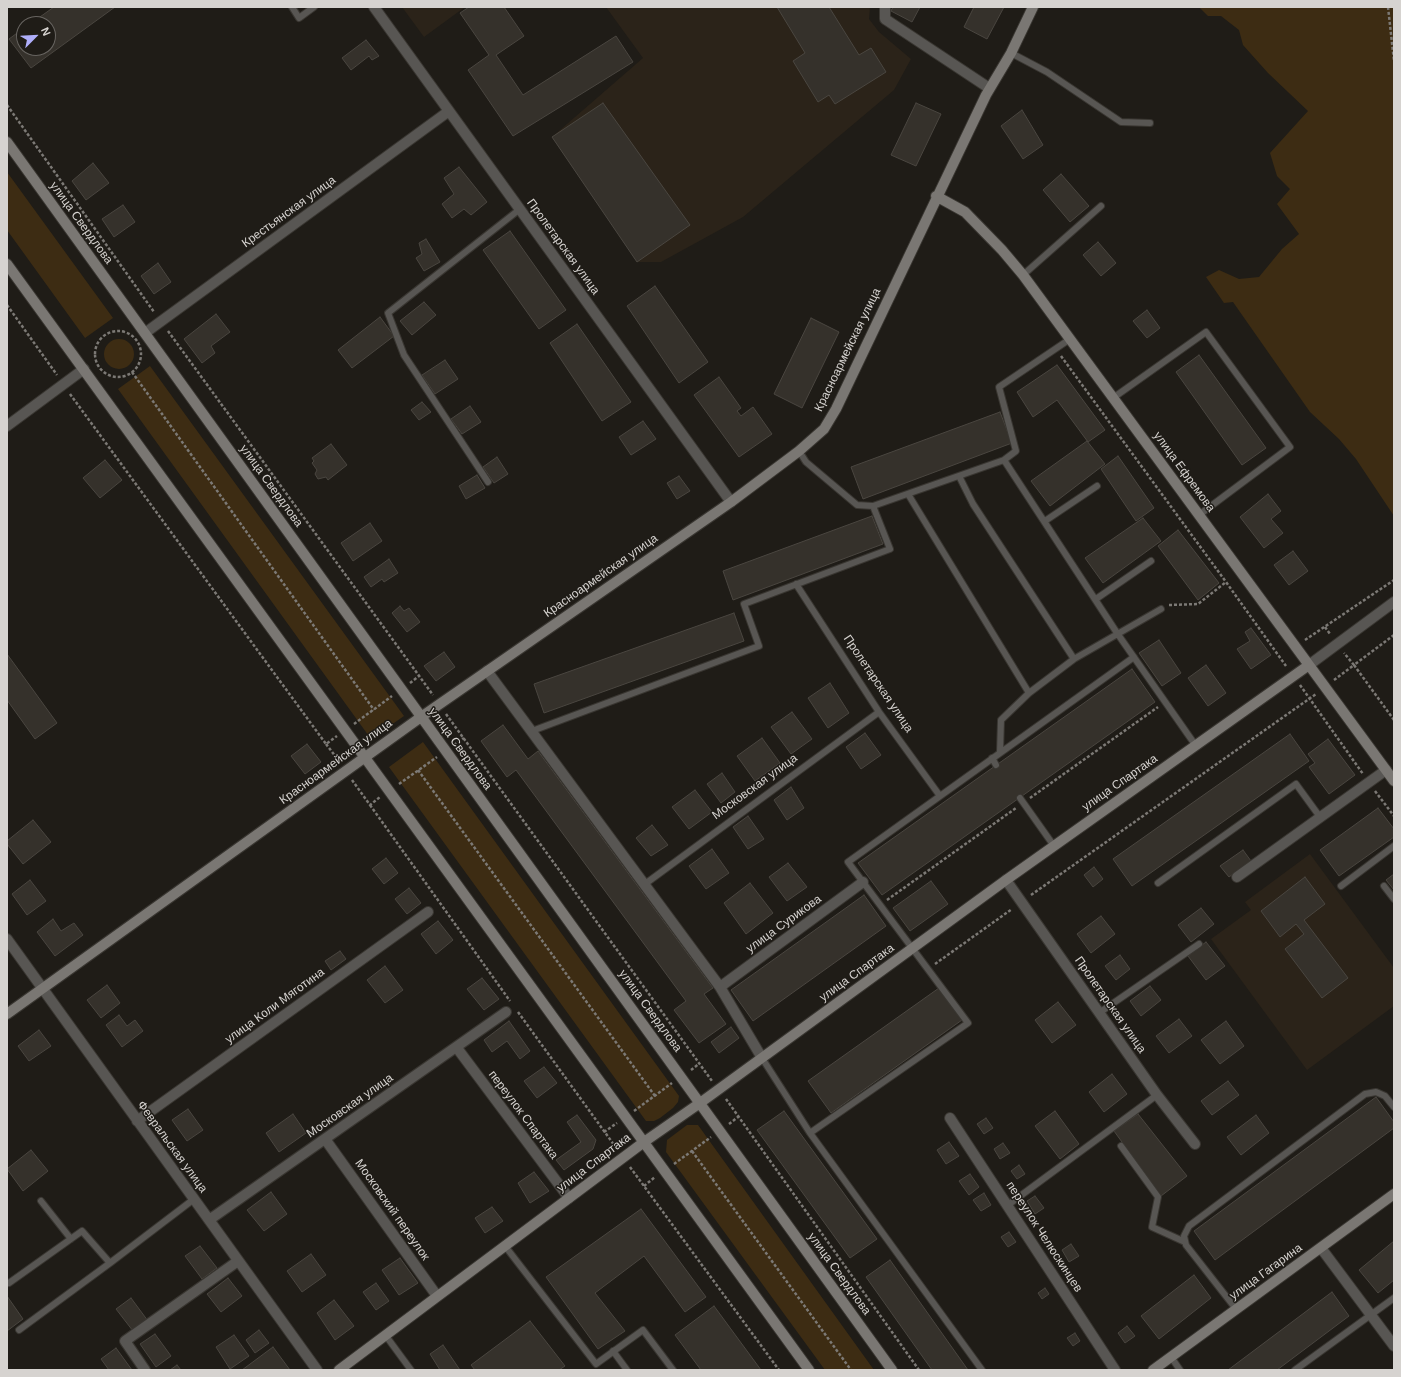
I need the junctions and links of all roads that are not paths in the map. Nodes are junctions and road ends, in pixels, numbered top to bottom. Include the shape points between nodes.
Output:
1 (292, 7) edge
2 (314, 7) edge
3 (374, 7) edge
4 (885, 7) edge
5 (1033, 7) edge
6 (1010, 53) junction
7 (989, 88) junction
8 (449, 111) junction
9 (1150, 123) dead end
10 (7, 142) edge
11 (936, 196) junction
12 (1101, 206) dead end
13 (520, 209) junction
14 (7, 264) edge
15 (1023, 275) junction
16 (145, 333) junction
17 (1070, 339) junction
18 (84, 369) junction
19 (1113, 398) junction
20 (7, 426) edge
21 (799, 450) junction
22 (1004, 460) junction
23 (959, 476) junction
24 (488, 482) dead end
25 (1097, 486) dead end
26 (908, 494) junction
27 (731, 502) junction
28 (873, 506) junction
29 (1199, 515) junction
30 (1045, 521) junction
31 (1151, 561) dead end
32 (796, 584) junction
33 (1096, 599) junction
34 (1394, 602) edge
35 (1161, 609) dead end
36 (1117, 633) junction
37 (1134, 657) junction
38 (1074, 659) junction
39 (1309, 665) junction
40 (487, 671) junction
41 (1029, 693) junction
42 (879, 712) junction
43 (421, 717) junction
44 (532, 731) junction
45 (1196, 746) junction
46 (1000, 752) junction
47 (366, 757) junction
48 (992, 758) junction
49 (996, 764) dead end
50 (1386, 770) junction
51 (1394, 781) edge
52 (940, 796) junction
53 (1020, 798) dead end
54 (1320, 817) junction
55 (1054, 846) junction
56 (1394, 846) edge
57 (1237, 877) dead end
58 (1006, 880) junction
59 (863, 882) junction
60 (1158, 883) dead end
61 (645, 884) junction
62 (1341, 886) dead end
63 (1384, 886) dead end
64 (1394, 899) edge
65 (428, 912) dead end
66 (7, 940) edge
67 (1198, 944) dead end
68 (912, 949) junction
69 (720, 987) junction
70 (42, 988) junction
71 (506, 1012) dead end
72 (1099, 1013) junction
73 (7, 1014) edge
74 (457, 1048) junction
75 (762, 1058) junction
76 (1157, 1095) junction
77 (700, 1103) junction
78 (1394, 1107) edge
79 (950, 1118) dead end
80 (137, 1121) junction
81 (810, 1132) junction
82 (325, 1139) junction
83 (644, 1142) junction
84 (1195, 1144) dead end
85 (1121, 1146) dead end
86 (1394, 1194) edge
87 (569, 1198) junction
88 (194, 1199) junction
89 (41, 1201) dead end
90 (1008, 1205) junction
91 (209, 1220) junction
92 (71, 1239) junction
93 (1186, 1242) junction
94 (505, 1246) junction
95 (1321, 1248) junction
96 (238, 1261) junction
97 (110, 1263) junction
98 (9, 1283) dead end
99 (437, 1296) junction
100 (1394, 1298) edge
101 (1236, 1309) junction
102 (1370, 1315) junction
103 (19, 1330) dead end
104 (386, 1336) junction
105 (1394, 1346) edge
106 (613, 1352) junction
107 (1171, 1357) junction
108 (596, 1364) junction
109 (145, 1370) edge
110 (317, 1370) edge
111 (339, 1370) edge
112 (411, 1370) edge
113 (600, 1370) edge
114 (627, 1370) edge
115 (673, 1370) edge
116 (809, 1370) edge
117 (892, 1370) edge
118 (982, 1370) edge
119 (1115, 1370) edge
120 (1153, 1370) edge
121 (1180, 1370) edge
122 (1295, 1370) edge

1 - 2 lane via 299,18
3 - 8 street, Пролетарская улица
4 - 7 street via 885,19
5 - 6 street, Красноармейская улица
6 - 7 street, Красноармейская улица
6 - 9 lane via 1047,72 1121,122
7 - 11 street, Красноармейская улица
8 - 13 street, Пролетарская улица
8 - 16 street, Крестьянская улица
10 - 16 street, улица Свердлова
11 - 15 street, улица Ефремова via 965,212
11 - 21 street, Красноармейская улица via 836,409 824,429
12 - 15 lane
13 - 24 lane via 388,313 404,355
13 - 27 street, Пролетарская улица
14 - 18 street
15 - 17 street, улица Ефремова
16 - 43 street, улица Свердлова
17 - 19 street, улица Ефремова
17 - 22 lane via 999,387 1016,451
18 - 20 street
18 - 47 street
19 - 29 street, улица Ефремова
19 - 29 lane via 1206,332 1290,447
21 - 27 street, Красноармейская улица
21 - 28 lane via 806,462 857,505
22 - 23 lane
22 - 30 lane
23 - 26 lane
23 - 38 lane via 973,504
25 - 30 lane
26 - 28 lane
26 - 41 lane
27 - 40 street, Красноармейская улица
28 - 32 lane via 890,549
29 - 39 street, улица Ефремова
30 - 33 lane
31 - 33 lane
32 - 42 lane, Пролетарская улица
32 - 44 lane via 744,604 759,646
33 - 36 lane
34 - 39 street, улица Спартака
35 - 36 lane
36 - 37 lane
36 - 38 lane
37 - 45 lane
37 - 46 lane
38 - 41 lane
39 - 45 street, улица Спартака
39 - 50 street, улица Ефремова
40 - 43 street, Красноармейская улица
40 - 44 street
41 - 46 lane via 1001,720
42 - 52 lane, Пролетарская улица
42 - 61 lane, Московская улица
43 - 47 street, Красноармейская улица
43 - 77 street, улица Свердлова
44 - 61 street
45 - 55 street, улица Спартака
46 - 48 lane
47 - 70 street, Красноармейская улица
47 - 83 street
48 - 49 lane
48 - 52 lane
50 - 51 street, улица Ефремова
50 - 54 street
52 - 59 lane via 848,862
53 - 55 lane
54 - 57 street
54 - 60 lane via 1296,784
55 - 58 street, улица Спартака
56 - 62 lane
58 - 68 street, улица Спартака
58 - 72 street, Пролетарская улица
59 - 68 lane
59 - 69 street, улица Сурикова
61 - 69 street
63 - 64 lane
65 - 80 street, улица Коли Мяготина
66 - 70 street, Февральская улица
67 - 72 lane
68 - 75 street, улица Спартака
68 - 81 lane via 968,1023
69 - 75 street
70 - 73 street, Красноармейская улица
70 - 80 street, Февральская улица
71 - 74 street, Московская улица
72 - 76 street, Пролетарская улица
74 - 82 street, Московская улица
74 - 87 street, переулок Спартака
75 - 77 street, улица Спартака
75 - 81 lane
76 - 84 street, Пролетарская улица
76 - 90 lane
77 - 83 street, улица Спартака
77 - 117 street, улица Свердлова
78 - 93 lane via 1385,1096 1376,1092 1365,1094 1189,1226 1184,1236
79 - 90 street, переулок Челюскинцев
80 - 88 street, Февральская улица
81 - 118 lane
82 - 91 street, Московская улица
82 - 99 street, Московский переулок
83 - 87 street, улица Спартака
83 - 116 street
85 - 93 lane via 1158,1197 1152,1227
86 - 95 street, улица Гагарина
87 - 94 street, улица Спартака
88 - 91 street, Февральская улица
88 - 97 lane
89 - 92 lane
90 - 119 street, переулок Челюскинцев
91 - 96 street, Февральская улица
92 - 97 lane via 82,1231
92 - 98 lane
93 - 101 lane
94 - 99 street, улица Спартака
94 - 108 lane
95 - 101 street, улица Гагарина
95 - 102 street
96 - 109 street via 125,1341
96 - 110 street, Февральская улица
97 - 103 lane
99 - 104 street, улица Спартака
100 - 102 lane
101 - 107 street, улица Гагарина
102 - 105 street
102 - 122 lane
104 - 111 street, улица Спартака
104 - 112 lane
106 - 108 lane
106 - 114 lane
106 - 115 lane via 643,1330
107 - 120 street, улица Гагарина
107 - 121 lane
108 - 113 lane

